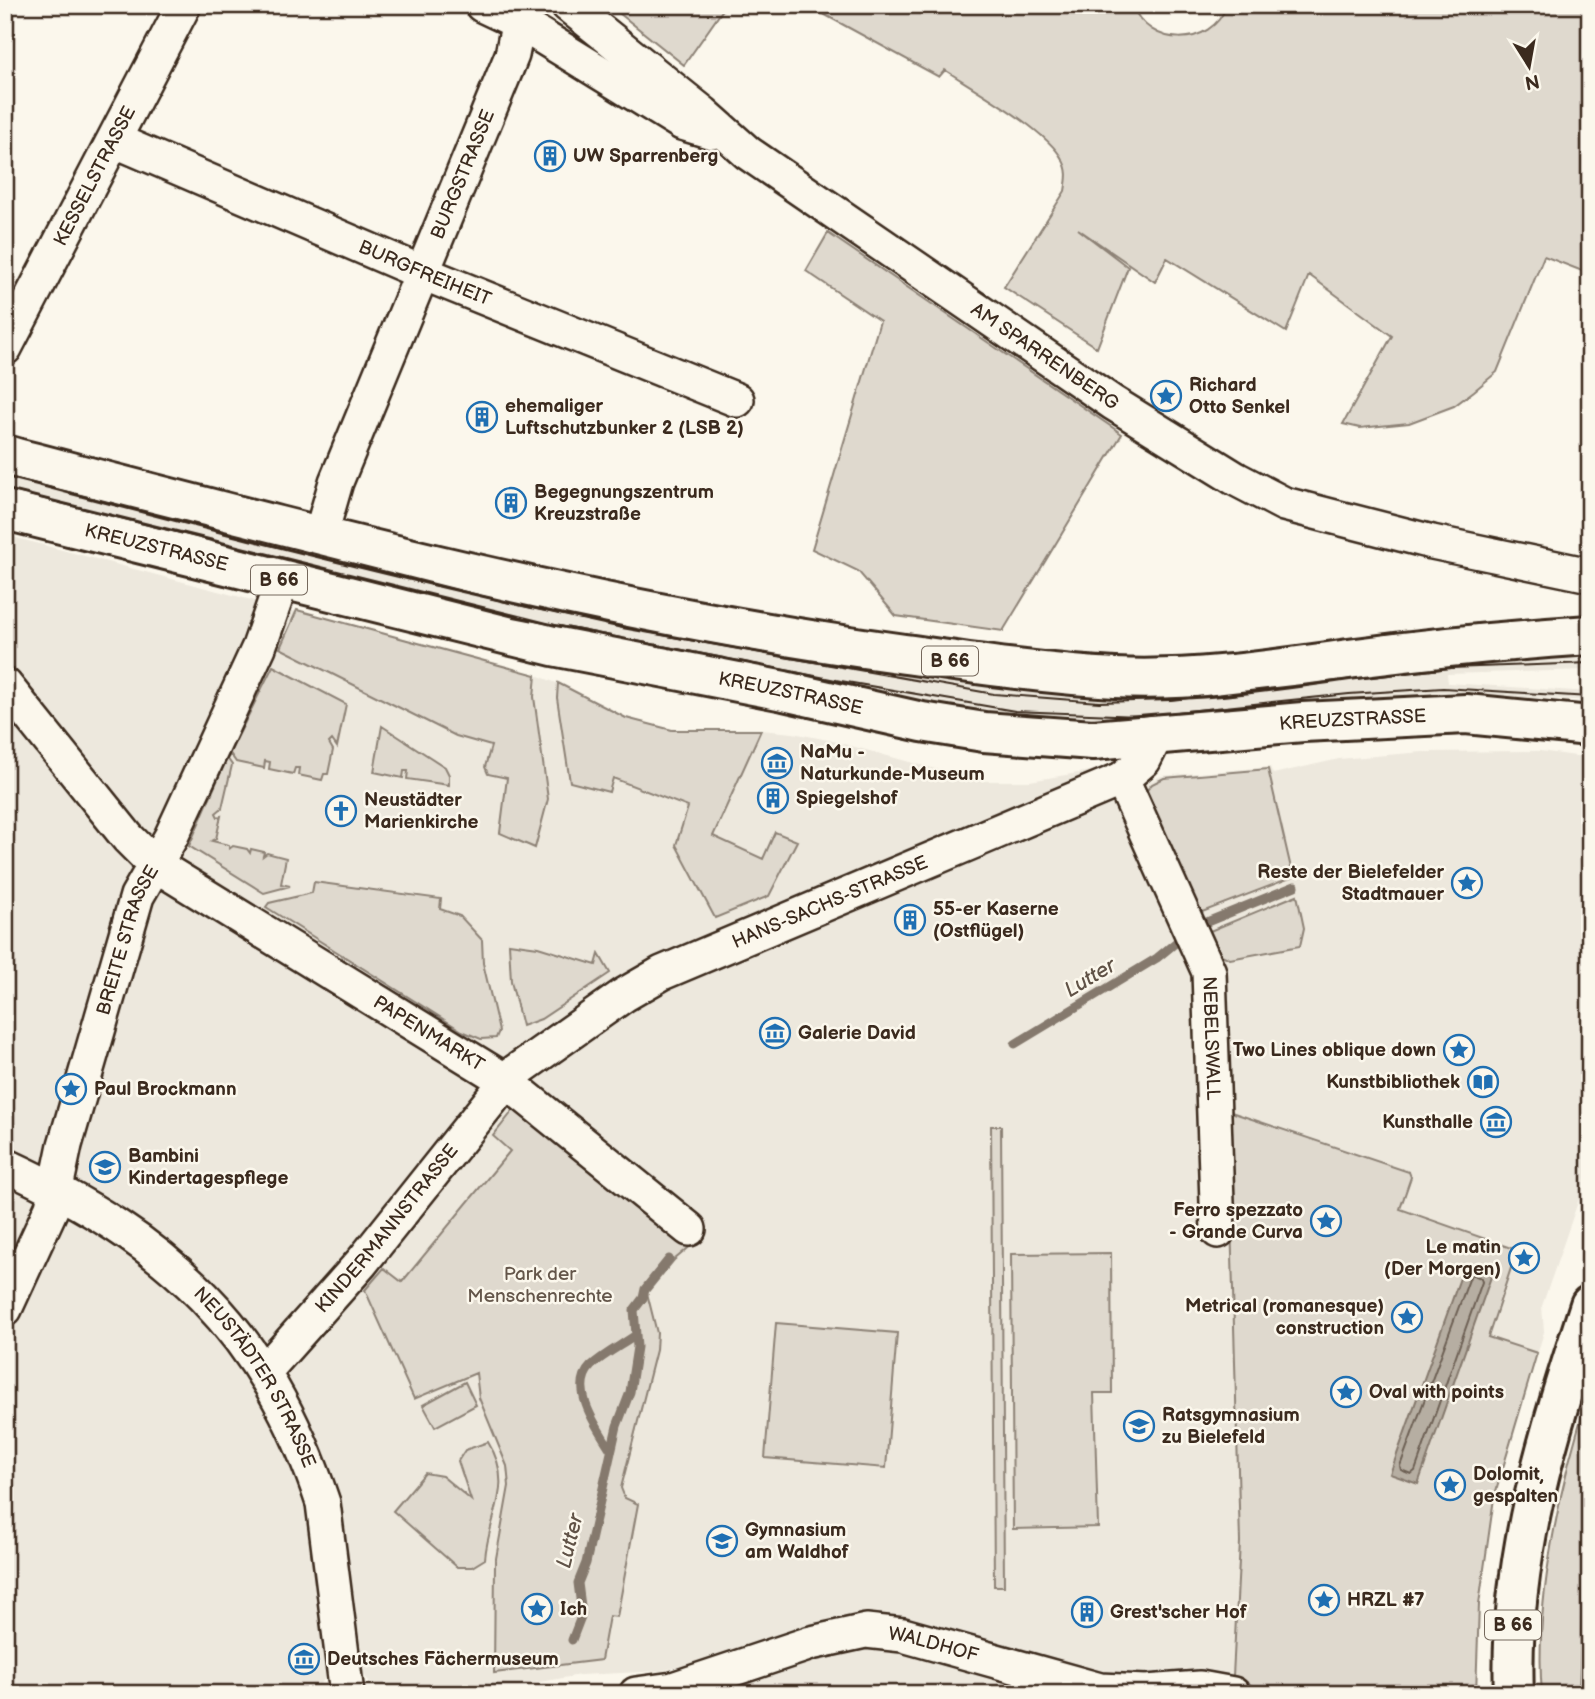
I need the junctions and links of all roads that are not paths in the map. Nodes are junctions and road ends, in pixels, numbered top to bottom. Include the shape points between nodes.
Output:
1 (184, 5) edge
2 (482, 5) edge
3 (568, 5) edge
4 (521, 14) edge
5 (731, 138) junction
6 (116, 141) junction
7 (423, 273) junction
8 (5, 348) edge
9 (737, 400) dead end
10 (5, 456) edge
11 (5, 510) edge
12 (320, 537) junction
13 (1590, 575) edge
14 (282, 581) junction
15 (1590, 635) edge
16 (5, 685) edge
17 (1590, 726) edge
18 (1156, 736) junction
19 (1122, 779) junction
20 (153, 864) junction
21 (506, 1081) junction
22 (5, 1166) edge
23 (56, 1189) junction
24 (689, 1229) dead end
25 (1218, 1231) dead end
26 (1590, 1305) edge
27 (5, 1310) edge
28 (264, 1372) junction
29 (1019, 1681) edge
30 (674, 1691) edge
31 (347, 1694) edge
32 (636, 1694) edge
33 (1233, 1694) edge
34 (1514, 1694) edge

1 - 6 street, KESSELSTRASSE
2 - 4 street
3 - 5 street, AM SPARRENBERG
4 - 5 street via 681,123
4 - 7 street, BURGSTRASSE via 512,55
5 - 13 street, AM SPARRENBERG via 1082,382 1283,504
6 - 7 street, BURGFREIHEIT
6 - 8 street, KESSELSTRASSE
7 - 9 street, BURGFREIHEIT
7 - 12 street, BURGSTRASSE via 336,482
10 - 12 main road, B 66
11 - 14 main road, KREUZSTRASSE / B 66
12 - 15 main road, B 66 via 531,588 712,624 1051,673 1117,678 1234,674 1454,646
14 - 18 main road, KREUZSTRASSE / B 66 via 553,646 952,728 1065,740
14 - 20 street, BREITE STRASSE via 259,648 171,837
16 - 20 street, PAPENMARKT
17 - 18 main road, KREUZSTRASSE / B 66 via 1466,714 1303,722
18 - 19 street, HANS-SACHS-STRASSE via 1144,760
19 - 21 street, HANS-SACHS-STRASSE via 662,973 532,1058
19 - 25 street, NEBELSWALL via 1209,972
20 - 21 street, PAPENMARKT
20 - 23 street, BREITE STRASSE via 137,896
21 - 24 street, PAPENMARKT
21 - 28 street, KINDERMANNSTRASSE via 362,1262
22 - 23 street, NEUSTÄDTER STRASSE
23 - 27 street, BREITE STRASSE via 48,1221
23 - 28 street, NEUSTÄDTER STRASSE via 173,1265 222,1316
26 - 34 main road, B 66 via 1559,1400 1521,1558 1514,1609
28 - 31 street, NEUSTÄDTER STRASSE via 323,1503
29 - 30 street, WALDHOF via 903,1634 866,1631 811,1643
29 - 33 street, WALDHOF via 1100,1690 1200,1688
30 - 32 street, WALDHOF

